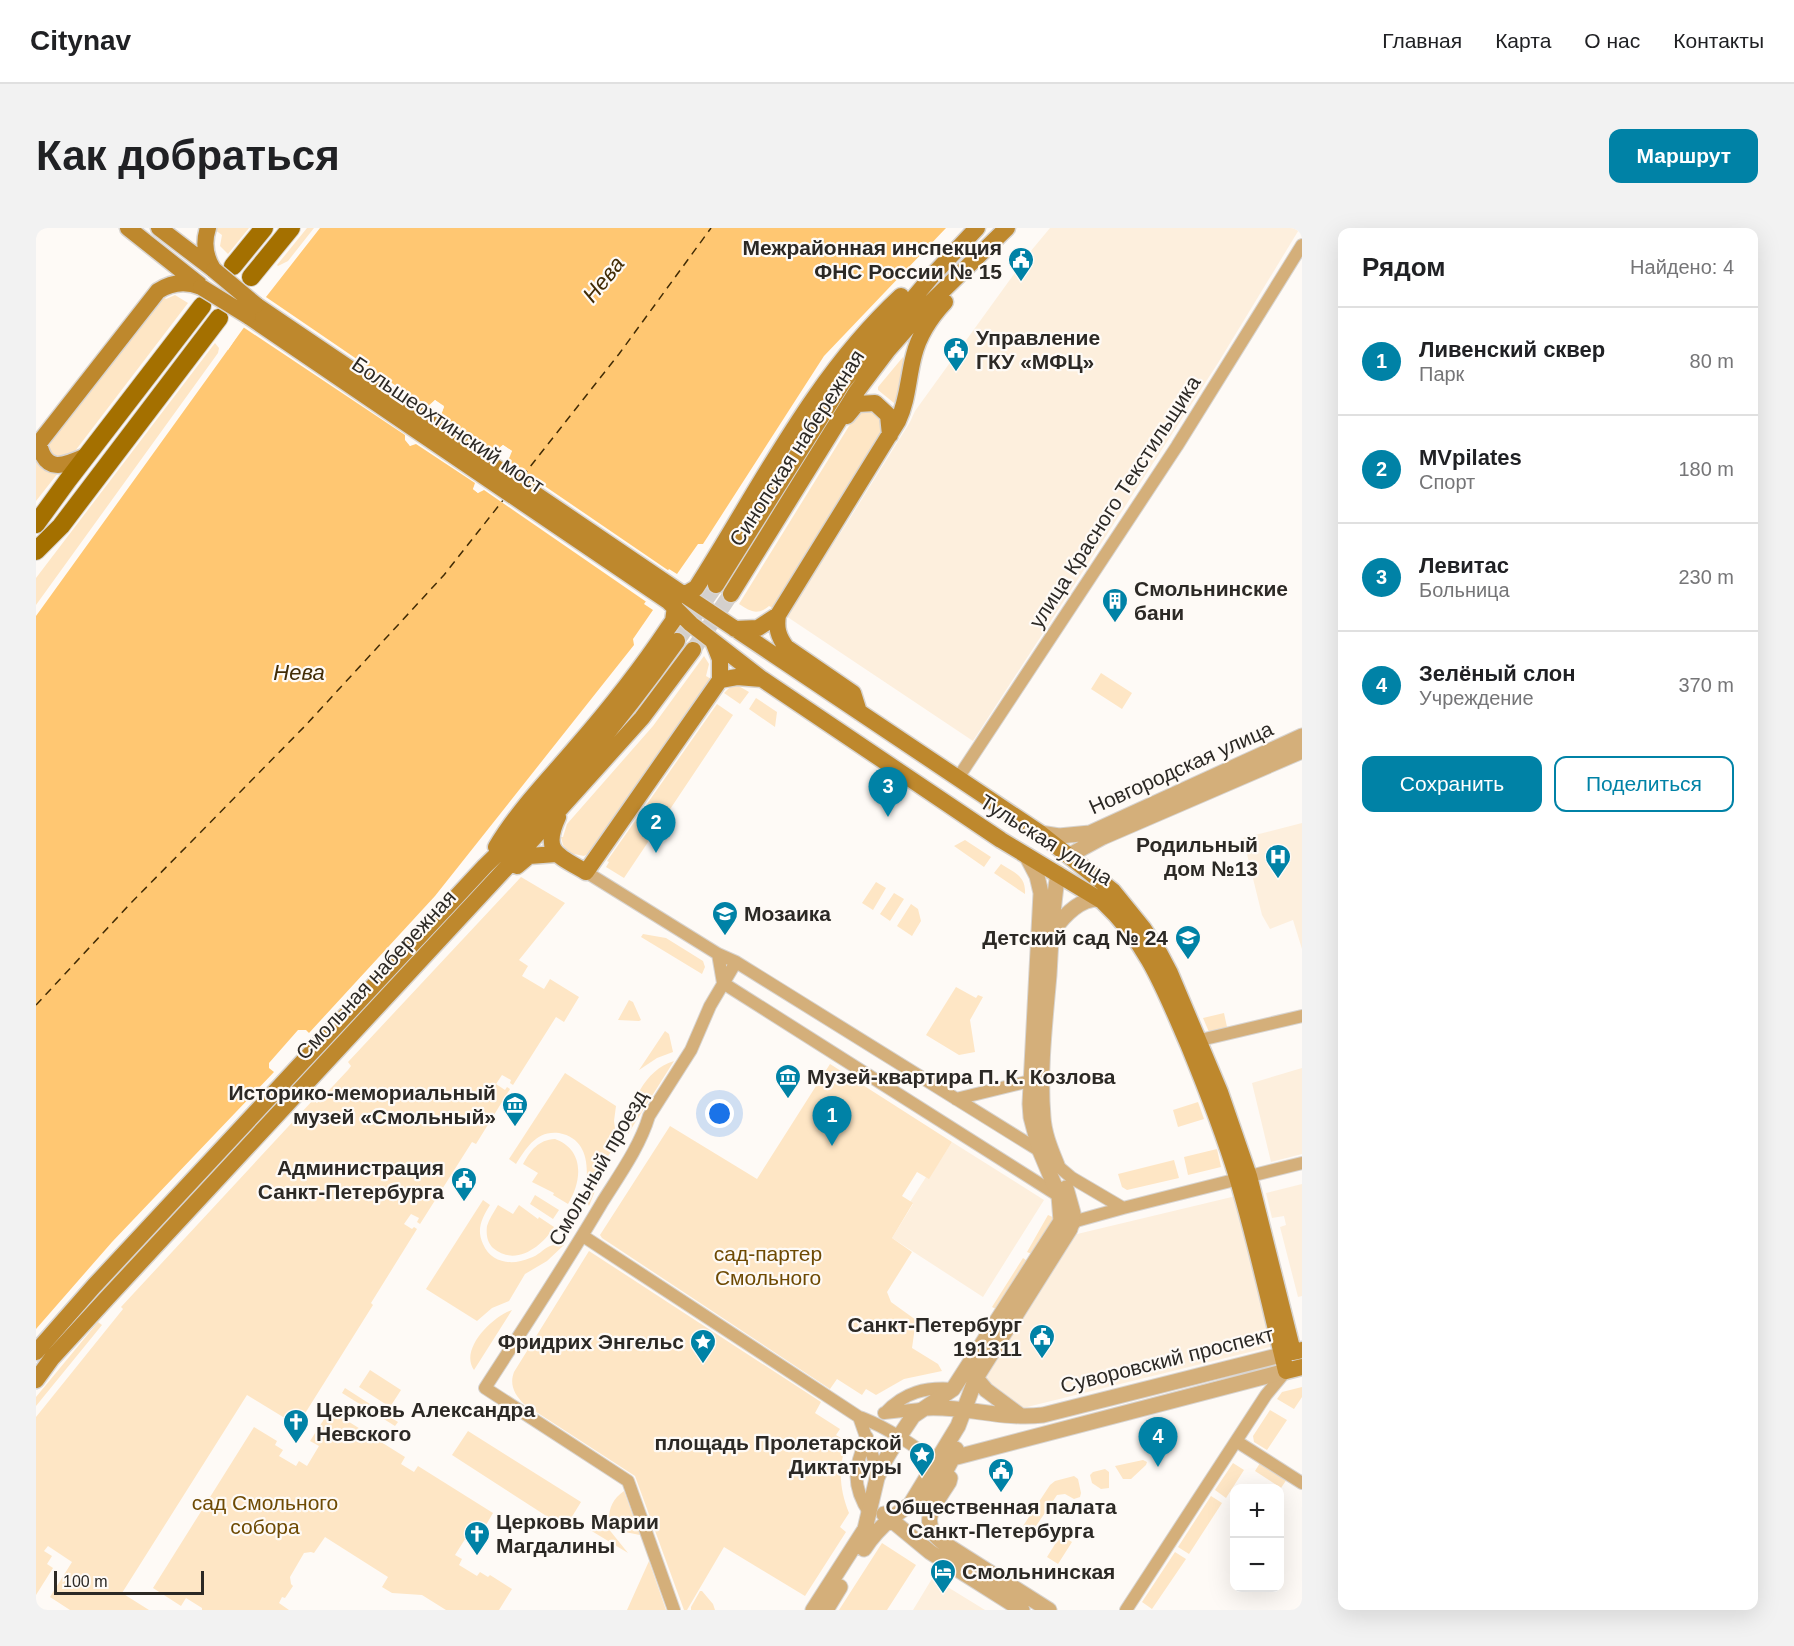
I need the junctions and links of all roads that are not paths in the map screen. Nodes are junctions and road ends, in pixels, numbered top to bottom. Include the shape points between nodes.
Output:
1 (128, 228) edge
2 (208, 228) edge
3 (264, 228) edge
4 (291, 228) edge
5 (977, 228) edge
6 (1007, 228) edge
7 (166, 233) edge
8 (1302, 245) edge
9 (973, 262) junction
10 (233, 266) dead end
11 (1297, 267) edge
12 (214, 270) junction
13 (932, 276) junction
14 (251, 278) dead end
15 (201, 287) junction
16 (201, 306) dead end
17 (219, 318) dead end
18 (890, 435) junction
19 (827, 440) junction
20 (86, 456) junction
21 (68, 480) junction
22 (36, 514) edge
23 (36, 524) edge
24 (61, 526) junction
25 (36, 551) edge
26 (36, 564) edge
27 (716, 585) tunnel mouth
28 (730, 594) tunnel mouth
29 (676, 599) junction
30 (778, 615) junction
31 (734, 628) junction
32 (713, 640) junction
33 (677, 641) tunnel mouth
34 (693, 650) tunnel mouth
35 (762, 679) junction
36 (720, 680) junction
37 (854, 709) junction
38 (835, 728) junction
39 (1302, 736) edge
40 (1302, 751) edge
41 (958, 778) junction
42 (564, 805) junction
43 (1040, 833) junction
44 (526, 836) junction
45 (556, 855) junction
46 (1026, 855) junction
47 (1068, 856) junction
48 (485, 866) junction
49 (586, 872) junction
50 (1058, 874) junction
51 (489, 887) junction
52 (1098, 899) junction
53 (1052, 932) junction
54 (718, 954) junction
55 (736, 962) junction
56 (723, 983) junction
57 (1302, 1016) edge
58 (1193, 1042) junction
59 (1030, 1081) junction
60 (956, 1099) junction
61 (1040, 1151) junction
62 (1302, 1163) edge
63 (1057, 1164) junction
64 (1244, 1178) junction
65 (1065, 1200) junction
66 (1124, 1208) junction
67 (1070, 1229) junction
68 (583, 1236) junction
69 (36, 1352) edge
70 (1293, 1359) edge
71 (975, 1378) junction
72 (36, 1380) edge
73 (955, 1386) junction
74 (921, 1409) junction
75 (963, 1409) junction
76 (885, 1413) junction
77 (859, 1417) junction
78 (1023, 1417) junction
79 (958, 1426) junction
80 (867, 1437) junction
81 (899, 1437) junction
82 (1236, 1441) junction
83 (953, 1458) junction
84 (931, 1471) junction
85 (877, 1478) junction
86 (1302, 1483) edge
87 (910, 1505) junction
88 (871, 1508) junction
89 (885, 1523) junction
90 (934, 1546) junction
91 (674, 1610) edge
92 (813, 1610) edge
93 (826, 1610) edge
94 (1022, 1610) edge
95 (1049, 1610) edge
96 (1126, 1610) edge

1 - 15 main road, Большеохтинский мост
2 - 7 main road via 186,240
2 - 12 main road via 205,247
3 - 10 main road
4 - 14 main road
5 - 13 main road, Синопская набережная
6 - 9 main road, Синопская набережная
7 - 12 main road, Большеохтинский мост
8 - 11 street, улица Красного Текстильщика
9 - 18 main road via 965,281 935,312 918,341 904,410
9 - 19 main road, Синопская набережная via 888,350
11 - 41 street, улица Красного Текстильщика
12 - 29 main road, Большеохтинский мост, bridge via 256,305
13 - 27 main road, Синопская набережная via 843,382
13 - 29 main road via 915,284 896,301 831,373 696,588
15 - 20 main road via 180,283 159,291 39,443 46,460 54,465 64,466
15 - 29 main road, Большеохтинский мост, bridge
16 - 20 main road
17 - 24 main road
18 - 19 main road via 888,415 875,403 866,402 857,404
18 - 30 main road
19 - 28 main road, Синопская набережная
20 - 21 main road
21 - 22 main road
21 - 23 main road
24 - 25 main road
24 - 26 main road
29 - 31 main road, Тульская улица
29 - 32 main road, Тульская улица via 691,624
29 - 48 main road via 669,628 618,699 510,823
30 - 31 main road via 758,628
30 - 37 main road via 777,627 786,646 853,693
31 - 37 main road, Тульская улица
32 - 35 main road, Тульская улица
32 - 36 main road via 720,659
33 - 44 main road
34 - 42 main road via 642,718
35 - 36 main road
35 - 38 main road, Тульская улица
36 - 49 main road
37 - 38 main road
37 - 41 main road, Тульская улица
38 - 46 main road, Тульская улица
39 - 43 street, Новгородская улица via 1090,833
40 - 47 street, Новгородская улица via 1103,837
41 - 43 main road, Тульская улица
42 - 44 main road
42 - 45 main road via 550,838
43 - 47 main road, Тульская улица
44 - 48 main road, Смольная набережная
44 - 51 main road, Смольная набережная
45 - 49 main road
45 - 51 main road via 529,856 500,885
46 - 50 main road, Тульская улица
46 - 59 street via 1041,893
47 - 50 main road
47 - 58 main road, Тульская улица via 1113,891 1143,928 1170,974
48 - 69 main road, Смольная набережная
49 - 54 street
50 - 52 main road, Тульская улица
50 - 53 street
51 - 72 main road, Смольная набережная via 108,1297
52 - 53 street via 1079,905
52 - 58 main road, Тульская улица via 1130,930
53 - 63 street via 1042,1099 1043,1120
54 - 55 street
54 - 56 street
55 - 56 street, Смольный проезд
55 - 60 street
56 - 65 street
56 - 68 street, Смольный проезд via 691,1050 649,1116 630,1157
57 - 58 street
58 - 64 main road, Тульская улица via 1210,1097
59 - 60 street
59 - 61 street via 1031,1117
60 - 61 street
61 - 63 street
61 - 65 street
62 - 64 street
63 - 65 street
63 - 66 street via 1072,1178
64 - 66 street
64 - 70 main road, Тульская улица
65 - 67 street via 1073,1213
65 - 73 street via 1061,1221
66 - 67 street via 1076,1221
67 - 71 street
68 - 77 street
68 - 91 street, Смольный проезд via 485,1388 628,1481
70 - 78 street, Суворовский проспект
70 - 82 street
70 - 83 street, Суворовский проспект
71 - 75 street
71 - 78 street
73 - 74 street
73 - 76 street via 913,1393
74 - 75 street
74 - 76 street
74 - 81 street
75 - 78 street
75 - 79 street
76 - 77 street
77 - 80 street
77 - 81 street via 872,1420
79 - 83 street
79 - 84 street
80 - 85 street
80 - 88 street via 856,1470 856,1484 860,1497
81 - 84 street via 926,1456
81 - 85 street
82 - 86 street
82 - 96 street
83 - 87 street via 932,1489
83 - 90 street via 949,1482 931,1510
84 - 87 street
85 - 88 street
87 - 89 street
88 - 89 street
88 - 92 street via 865,1529
89 - 90 street
89 - 93 street via 873,1535
90 - 94 street
90 - 95 street

